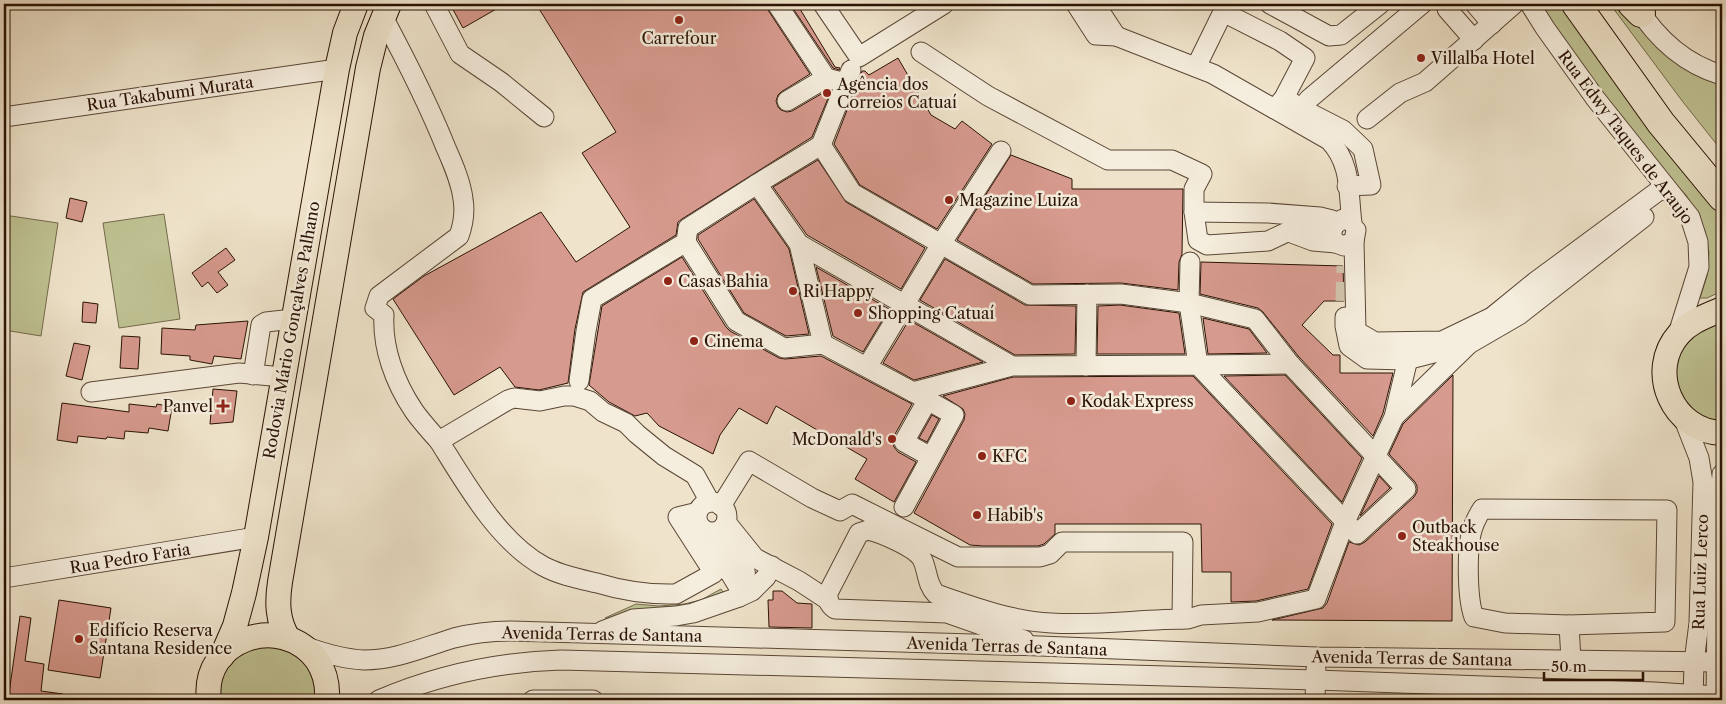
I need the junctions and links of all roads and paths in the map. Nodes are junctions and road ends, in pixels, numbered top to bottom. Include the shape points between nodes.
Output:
1 (356, 4) edge
2 (434, 4) edge
3 (777, 4) edge
4 (823, 4) edge
5 (944, 4) edge
6 (1076, 4) edge
7 (1095, 4) edge
8 (1270, 4) edge
9 (1422, 4) edge
10 (1475, 4) edge
11 (1514, 4) edge
12 (1530, 4) edge
13 (1583, 7) edge
14 (1636, 7) edge
15 (1373, 9) edge
16 (1447, 9) dead end
17 (386, 11) edge
18 (1492, 24) junction
19 (1116, 36) junction
20 (1382, 38) junction
21 (1474, 40) junction
22 (922, 52) dead end
23 (1196, 67) junction
24 (337, 69) junction
25 (1722, 76) edge
26 (826, 78) junction
27 (788, 101) dead end
28 (1280, 103) junction
29 (1298, 114) junction
30 (4, 117) edge
31 (544, 117) dead end
32 (1367, 119) dead end
33 (821, 145) junction
34 (1001, 151) dead end
35 (757, 184) junction
36 (1722, 187) edge
37 (1668, 190) junction
38 (1194, 212) junction
39 (1268, 213) junction
40 (1287, 232) junction
41 (1343, 232) junction
42 (686, 242) junction
43 (799, 244) junction
44 (941, 244) junction
45 (1190, 262) dead end
46 (1346, 266) tunnel mouth
47 (1087, 294) junction
48 (1345, 301) tunnel mouth
49 (1189, 303) junction
50 (905, 305) junction
51 (1722, 309) edge
52 (293, 318) junction
53 (1678, 334) junction
54 (1412, 342) junction
55 (823, 344) junction
56 (1469, 344) junction
57 (1371, 350) junction
58 (1406, 360) junction
59 (1290, 364) junction
60 (1198, 365) junction
61 (1012, 366) junction
62 (1086, 366) junction
63 (867, 367) junction
64 (253, 375) junction
65 (283, 377) junction
66 (579, 381) dead end
67 (91, 392) dead end
68 (920, 396) junction
69 (1394, 416) junction
70 (1682, 416) junction
71 (1722, 433) edge
72 (439, 441) junction
73 (1376, 456) junction
74 (931, 457) junction
75 (1722, 474) edge
76 (904, 507) dead end
77 (846, 508) junction
78 (713, 517) junction
79 (1346, 522) junction
80 (859, 533) junction
81 (256, 537) junction
82 (772, 566) junction
83 (4, 578) edge
84 (740, 594) junction
85 (828, 600) junction
86 (1182, 619) junction
87 (1569, 625) junction
88 (598, 634) junction
89 (296, 642) junction
90 (1040, 646) junction
91 (222, 656) junction
92 (1317, 657) junction
93 (1571, 660) junction
94 (1694, 662) junction
95 (1715, 662) junction
96 (1316, 680) junction
97 (1693, 697) edge
98 (1716, 698) edge
99 (209, 700) edge
100 (327, 700) edge
101 (379, 700) edge
102 (533, 700) edge
103 (593, 700) edge
104 (1315, 700) edge

1 - 24 main road, Rodovia Mário Gonçalves Palhano
2 - 31 street via 460,54
3 - 26 street
4 - 5 street via 859,57
6 - 19 street via 1096,35
7 - 19 street
8 - 15 street via 1329,36 1341,35
9 - 20 street
10 - 18 street
11 - 18 street
12 - 37 street, Rua Edwy Taques de Araujo via 1595,98
13 - 36 highway via 1656,116
14 - 25 street via 1680,56
15 - 20 street
16 - 21 street
17 - 72 street via 440,132 464,199 459,236 379,296 375,308 384,315 388,355 403,392
17 - 89 main road, Rodovia Mário Gonçalves Palhano via 368,68 280,582 278,607 284,631
18 - 21 street
19 - 23 street
20 - 29 street via 1309,98
21 - 32 street via 1425,82 1400,93
22 - 38 street via 988,96 1108,160 1172,160 1202,174 1194,188
23 - 28 street
23 - 28 street via 1223,12 1280,41 1305,58
24 - 30 street, Rua Takabumi Murata
24 - 52 main road, Rodovia Mário Gonçalves Palhano
26 - 27 street
26 - 33 street via 849,76
28 - 29 street
29 - 41 street via 1339,150 1347,170
33 - 35 street
33 - 44 street via 852,193
34 - 44 street
35 - 42 street via 688,228
35 - 43 street
37 - 53 street, Rua Edwy Taques de Araujo via 1690,217 1699,253 1695,285
37 - 54 street via 1535,282 1492,317 1442,341
37 - 56 street via 1519,315
38 - 39 street
38 - 40 street via 1198,240 1207,245 1268,241
39 - 40 street
39 - 41 street via 1320,216
40 - 41 street
41 - 46 street
41 - 57 street via 1356,330
42 - 55 street via 736,321 784,348
42 - 66 street via 592,299
43 - 50 street
43 - 55 street
44 - 47 street via 1030,295
44 - 50 street
45 - 49 street
47 - 49 street via 1120,294
47 - 62 street
48 - 57 street via 1349,346
49 - 59 street via 1255,319
49 - 60 street
50 - 61 street
50 - 63 street
51 - 53 main road via 1694,322
52 - 64 street via 261,325
52 - 65 main road, Rodovia Mário Gonçalves Palhano
53 - 70 main road via 1665,361 1664,382 1671,402
54 - 57 street
54 - 58 street
55 - 63 street
56 - 58 street
56 - 69 street
57 - 58 street
58 - 69 street
59 - 60 street
59 - 73 street
60 - 62 street
60 - 79 street
61 - 62 street
61 - 68 street
63 - 68 street
64 - 65 street
64 - 67 street via 239,373
65 - 81 main road, Rodovia Mário Gonçalves Palhano
68 - 74 street via 904,442
68 - 74 street via 954,416
69 - 73 street
70 - 71 main road via 1693,425
70 - 94 street, Rua Luiz Lerco via 1699,458 1703,482 1699,623
72 - 78 street via 514,398 540,401 564,396 582,398 626,423 664,456 695,474
72 - 78 street via 494,523 516,547 543,566 578,578 618,589 676,594 714,574 678,518 690,514
73 - 79 street
73 - 79 street via 1406,489 1357,534
74 - 76 street
75 - 95 street, Rua Luiz Lerco
77 - 78 street via 812,498 750,461
77 - 80 street
77 - 86 street via 958,557 1040,557 1050,554 1062,542 1183,542
78 - 82 street via 751,554
78 - 84 street
79 - 86 street via 1316,599 1258,612
80 - 85 street via 830,588
80 - 86 street via 872,531 914,551 922,558 936,594 989,613 1050,623
81 - 83 street, Rua Pedro Faria
81 - 91 main road, Rodovia Mário Gonçalves Palhano via 240,609
82 - 84 street via 752,591
82 - 85 street
84 - 88 street via 693,613 633,619
85 - 90 street via 835,608 947,613
87 - 87 street via 1505,623 1474,617 1470,607 1469,544 1482,509 1667,510 1665,622
87 - 93 street
88 - 89 street, Avenida Terras de Santana via 491,631 397,656 364,660 333,655
88 - 90 street, Avenida Terras de Santana
89 - 91 main road via 272,635 250,637
89 - 100 main road, Rodovia Mário Gonçalves Palhano via 312,654 324,673
90 - 92 street, Avenida Terras de Santana
91 - 99 main road, Rodovia Mário Gonçalves Palhano via 209,685
92 - 93 street, Avenida Terras de Santana
92 - 96 street
93 - 94 street, Avenida Terras de Santana
94 - 95 street, Avenida Terras de Santana
94 - 97 street, Rua Luiz Lerco
95 - 98 street, Rua Luiz Lerco
96 - 97 street, Avenida Terras de Santana
96 - 101 street, Avenida Terras de Santana via 561,660 475,669 420,684
96 - 104 street
97 - 98 street, Avenida Terras de Santana
102 - 103 street

